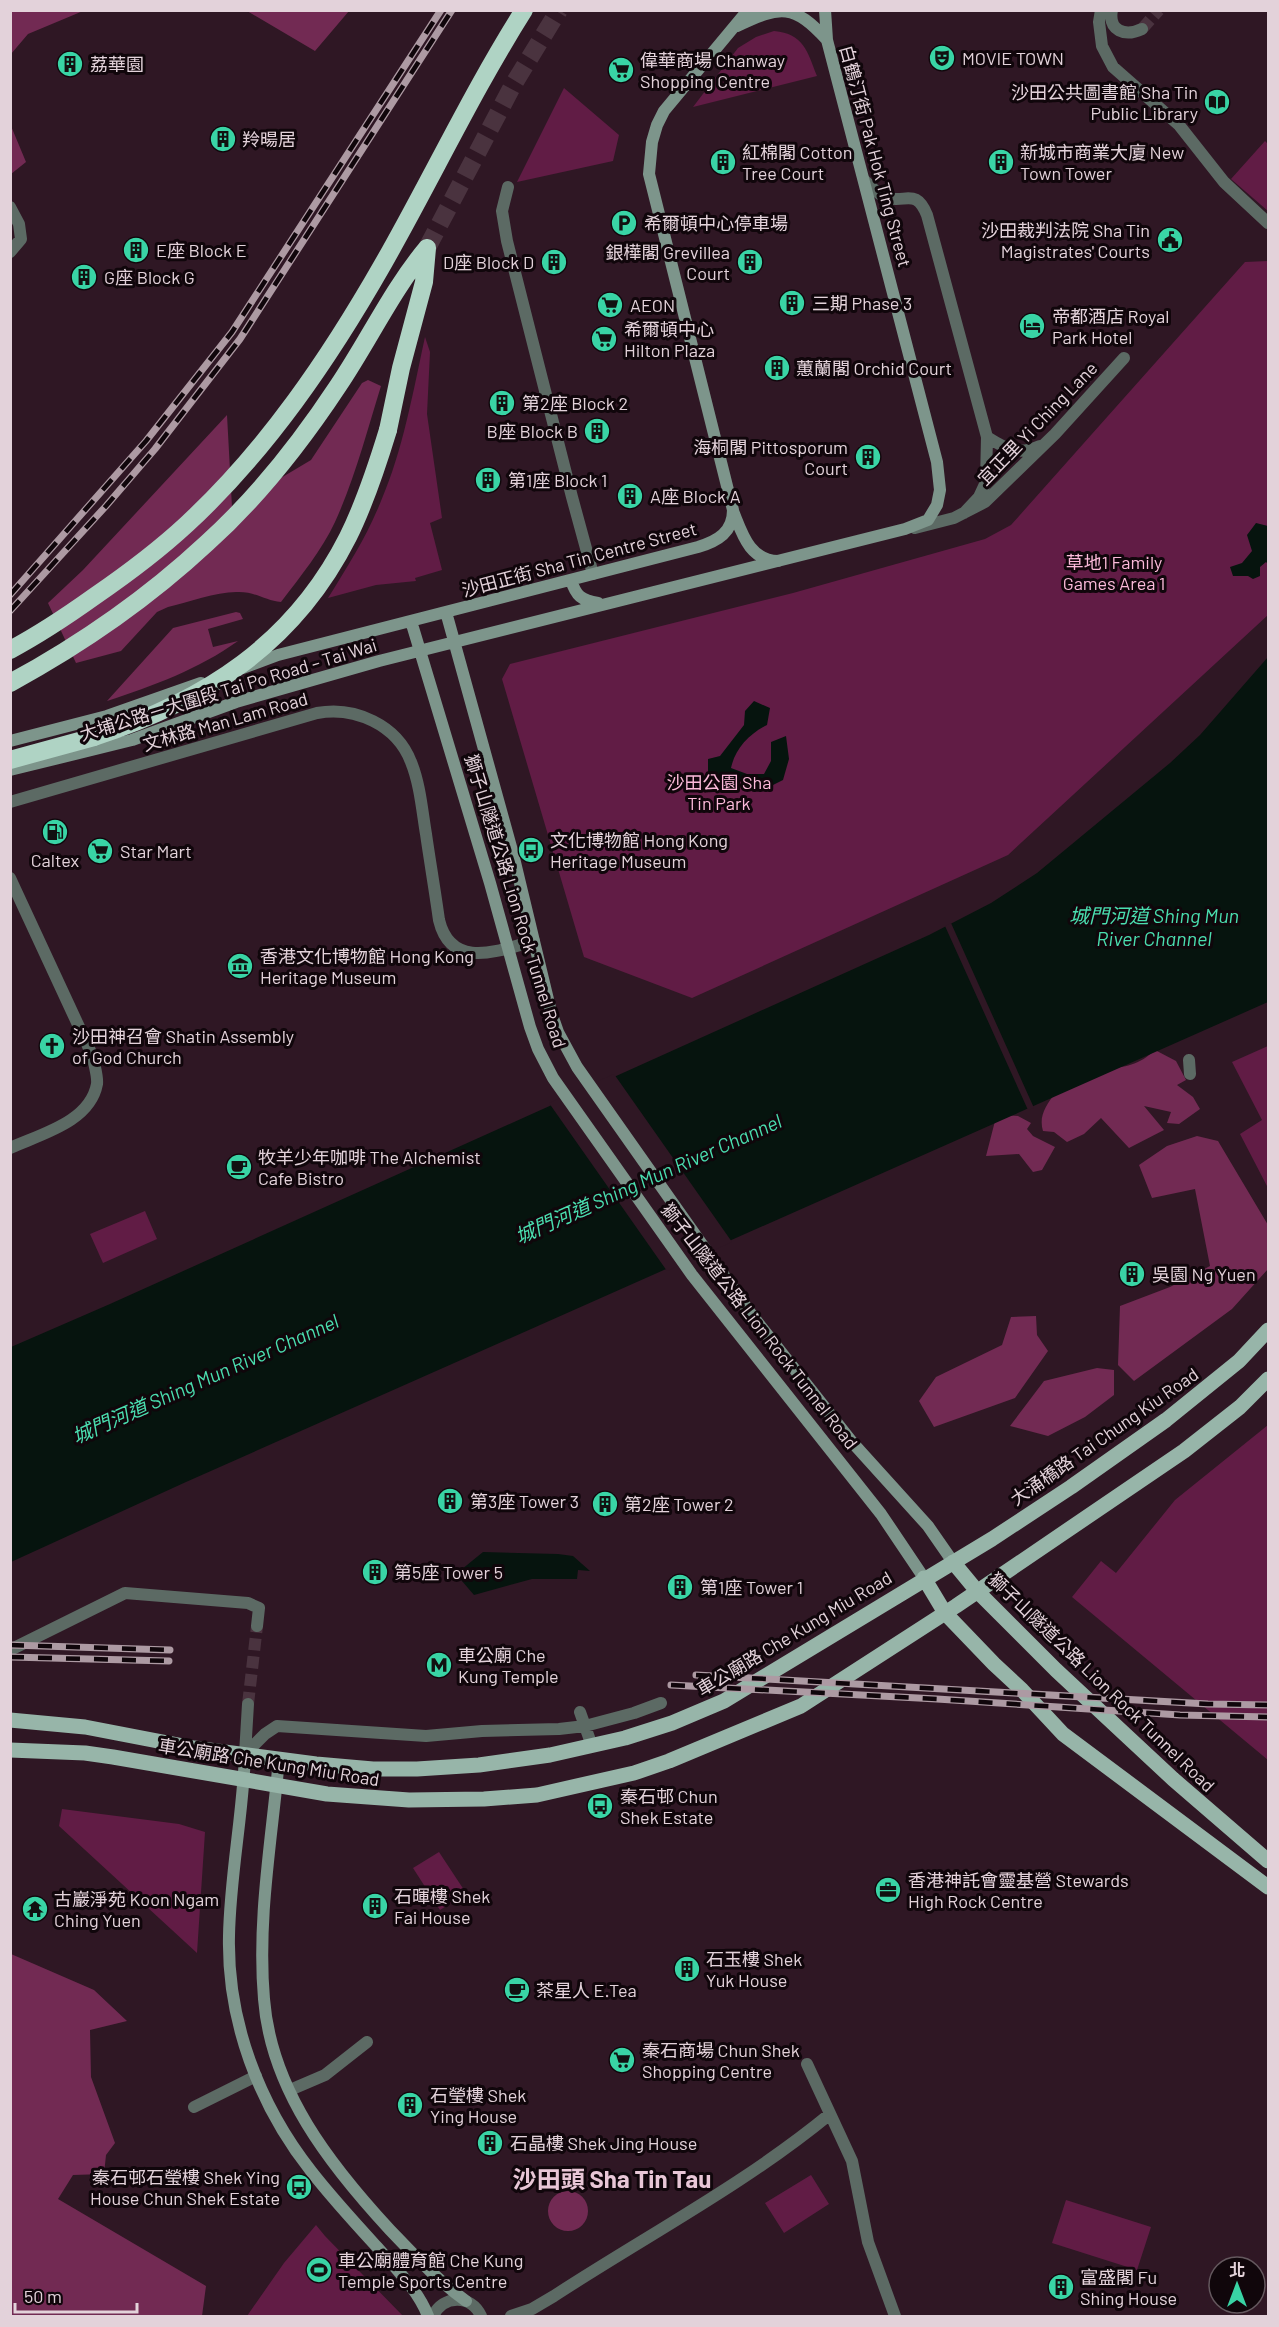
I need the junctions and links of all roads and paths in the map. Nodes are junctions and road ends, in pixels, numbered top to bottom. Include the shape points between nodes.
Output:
1 (524, 10) edge
2 (748, 10) edge
3 (825, 10) edge
4 (1101, 10) edge
5 (1112, 10) edge
6 (1142, 29) dead end
7 (731, 30) junction
8 (827, 40) junction
9 (864, 180) junction
10 (508, 187) dead end
11 (10, 207) edge
12 (1269, 223) edge
13 (10, 252) edge
14 (1124, 358) dead end
15 (1055, 434) junction
16 (987, 437) junction
17 (733, 510) junction
18 (964, 513) junction
19 (905, 529) junction
20 (785, 561) junction
21 (593, 574) junction
22 (571, 580) junction
23 (605, 604) junction
24 (446, 612) junction
25 (411, 621) junction
26 (455, 641) junction
27 (10, 650) edge
28 (420, 650) junction
29 (10, 683) edge
30 (10, 741) edge
31 (10, 760) edge
32 (10, 770) edge
33 (12, 802) edge
34 (10, 878) edge
35 (534, 940) junction
36 (508, 948) junction
37 (1189, 1060) dead end
38 (1190, 1074) dead end
39 (10, 1148) edge
40 (1269, 1330) edge
41 (1269, 1379) edge
42 (953, 1562) junction
43 (924, 1578) junction
44 (977, 1591) junction
45 (945, 1613) junction
46 (257, 1626) tunnel mouth
47 (10, 1650) edge
48 (661, 1703) dead end
49 (248, 1704) tunnel mouth
50 (580, 1712) dead end
51 (12, 1718) edge
52 (585, 1726) junction
53 (592, 1746) junction
54 (10, 1750) edge
55 (245, 1754) junction
56 (279, 1759) junction
57 (244, 1780) junction
58 (277, 1785) junction
59 (1269, 1861) edge
60 (1269, 1887) edge
61 (366, 2042) dead end
62 (807, 2064) dead end
63 (256, 2076) junction
64 (290, 2090) junction
65 (194, 2106) dead end
66 (830, 2114) junction
67 (466, 2301) junction
68 (428, 2316) edge
69 (433, 2316) edge
70 (481, 2316) edge
71 (511, 2316) edge
72 (895, 2316) edge

1 - 27 highway via 382,266 294,402 242,467 186,525 124,576
2 - 7 main road
3 - 8 main road
4 - 12 street via 1102,46 1113,67 1179,125 1224,182
5 - 6 street via 1111,22 1117,31
7 - 8 main road via 760,16 794,13 809,21
7 - 17 main road via 664,111 652,142 649,174
8 - 9 main road, 白鶴汀街 Pak Hok Ting Street
9 - 16 street via 886,197 907,197 924,207
9 - 19 main road, 白鶴汀街 Pak Hok Ting Street via 938,469 937,505 928,520
10 - 21 street via 502,211 507,241
11 - 13 street via 21,239
14 - 15 street, 宜正里 Yi Ching Lane
15 - 16 street via 1021,452 1008,450
15 - 18 street, 宜正里 Yi Ching Lane via 1000,489
16 - 18 street via 986,482
17 - 20 main road via 749,547 759,556
17 - 21 main road, 沙田正街 Sha Tin Centre Street via 730,527 708,544
18 - 19 street, 宜正里 Yi Ching Lane via 927,527
19 - 20 main road, 白鶴汀街 Pak Hok Ting Street
20 - 23 main road
21 - 22 main road, 沙田正街 Sha Tin Centre Street
22 - 23 main road via 582,600
22 - 24 main road, 沙田正街 Sha Tin Centre Street
23 - 26 main road
24 - 25 main road, 大埔公路－大圍段 Tai Po Road – Tai Wai
24 - 26 main road, 獅子山隧道公路 Lion Rock Tunnel Road
25 - 28 main road, 獅子山隧道公路 Lion Rock Tunnel Road
25 - 30 main road, 大埔公路－大圍段 Tai Po Road – Tai Wai via 278,655 107,716
26 - 28 main road, 大埔公路－大圍段 Tai Po Road – Tai Wai
26 - 35 main road, 獅子山隧道公路 Lion Rock Tunnel Road
28 - 32 main road, 大埔公路－大圍段 Tai Po Road – Tai Wai via 236,702 132,740
28 - 36 main road, 獅子山隧道公路 Lion Rock Tunnel Road
29 - 31 highway, bridge via 100,627 193,556 229,523 312,423 405,274 427,248 424,282 388,430 367,494 328,571 290,620 259,651 213,685 158,714
33 - 36 street, 文林路 Man Lam Road via 317,713 354,714 386,729 411,759 445,938 463,951
34 - 39 street via 93,1057 97,1083 86,1107 68,1122
35 - 36 street, 文林路 Man Lam Road
35 - 42 main road, 獅子山隧道公路 Lion Rock Tunnel Road via 551,1012 577,1067 751,1314 852,1442 928,1526
36 - 43 main road, 獅子山隧道公路 Lion Rock Tunnel Road via 530,1027 553,1078 692,1275 881,1514
37 - 38 street
40 - 42 main road, 大涌橋路 Tai Chung Kiu Road via 1239,1361 1166,1420 1071,1487
41 - 44 main road via 1185,1451
42 - 43 main road, 車公廟路 Che Kung Miu Road
42 - 44 main road, 獅子山隧道公路 Lion Rock Tunnel Road
43 - 45 main road, 獅子山隧道公路 Lion Rock Tunnel Road
43 - 53 main road, 車公廟路 Che Kung Miu Road via 724,1701 666,1725
44 - 45 main road, 車公廟路 Che Kung Miu Road
44 - 59 main road, 獅子山隧道公路 Lion Rock Tunnel Road via 1173,1779
45 - 58 main road, 車公廟路 Che Kung Miu Road via 801,1706 618,1778 537,1795 484,1799 370,1799
45 - 60 main road, 獅子山隧道公路 Lion Rock Tunnel Road via 1063,1734
46 - 47 street via 259,1608 248,1602 125,1593
48 - 52 street
49 - 55 street
50 - 52 street
51 - 55 main road, 車公廟路 Che Kung Miu Road
52 - 53 street
52 - 55 street via 426,1736 277,1726
53 - 56 main road, 車公廟路 Che Kung Miu Road via 487,1764 417,1769 373,1769
54 - 57 main road, 車公廟路 Che Kung Miu Road via 95,1755
55 - 56 main road, 車公廟路 Che Kung Miu Road
55 - 57 main road
56 - 58 main road
57 - 58 main road, 車公廟路 Che Kung Miu Road
57 - 63 main road via 229,1964 235,2010
58 - 64 main road via 261,1960 271,2041
61 - 64 street via 325,2075
62 - 66 street
63 - 65 street
63 - 68 main road via 298,2154 404,2278
64 - 67 main road via 311,2132 338,2170 422,2264
66 - 71 street via 741,2179 554,2296
66 - 72 street via 852,2161 868,2242
67 - 69 street via 447,2302
67 - 70 street

